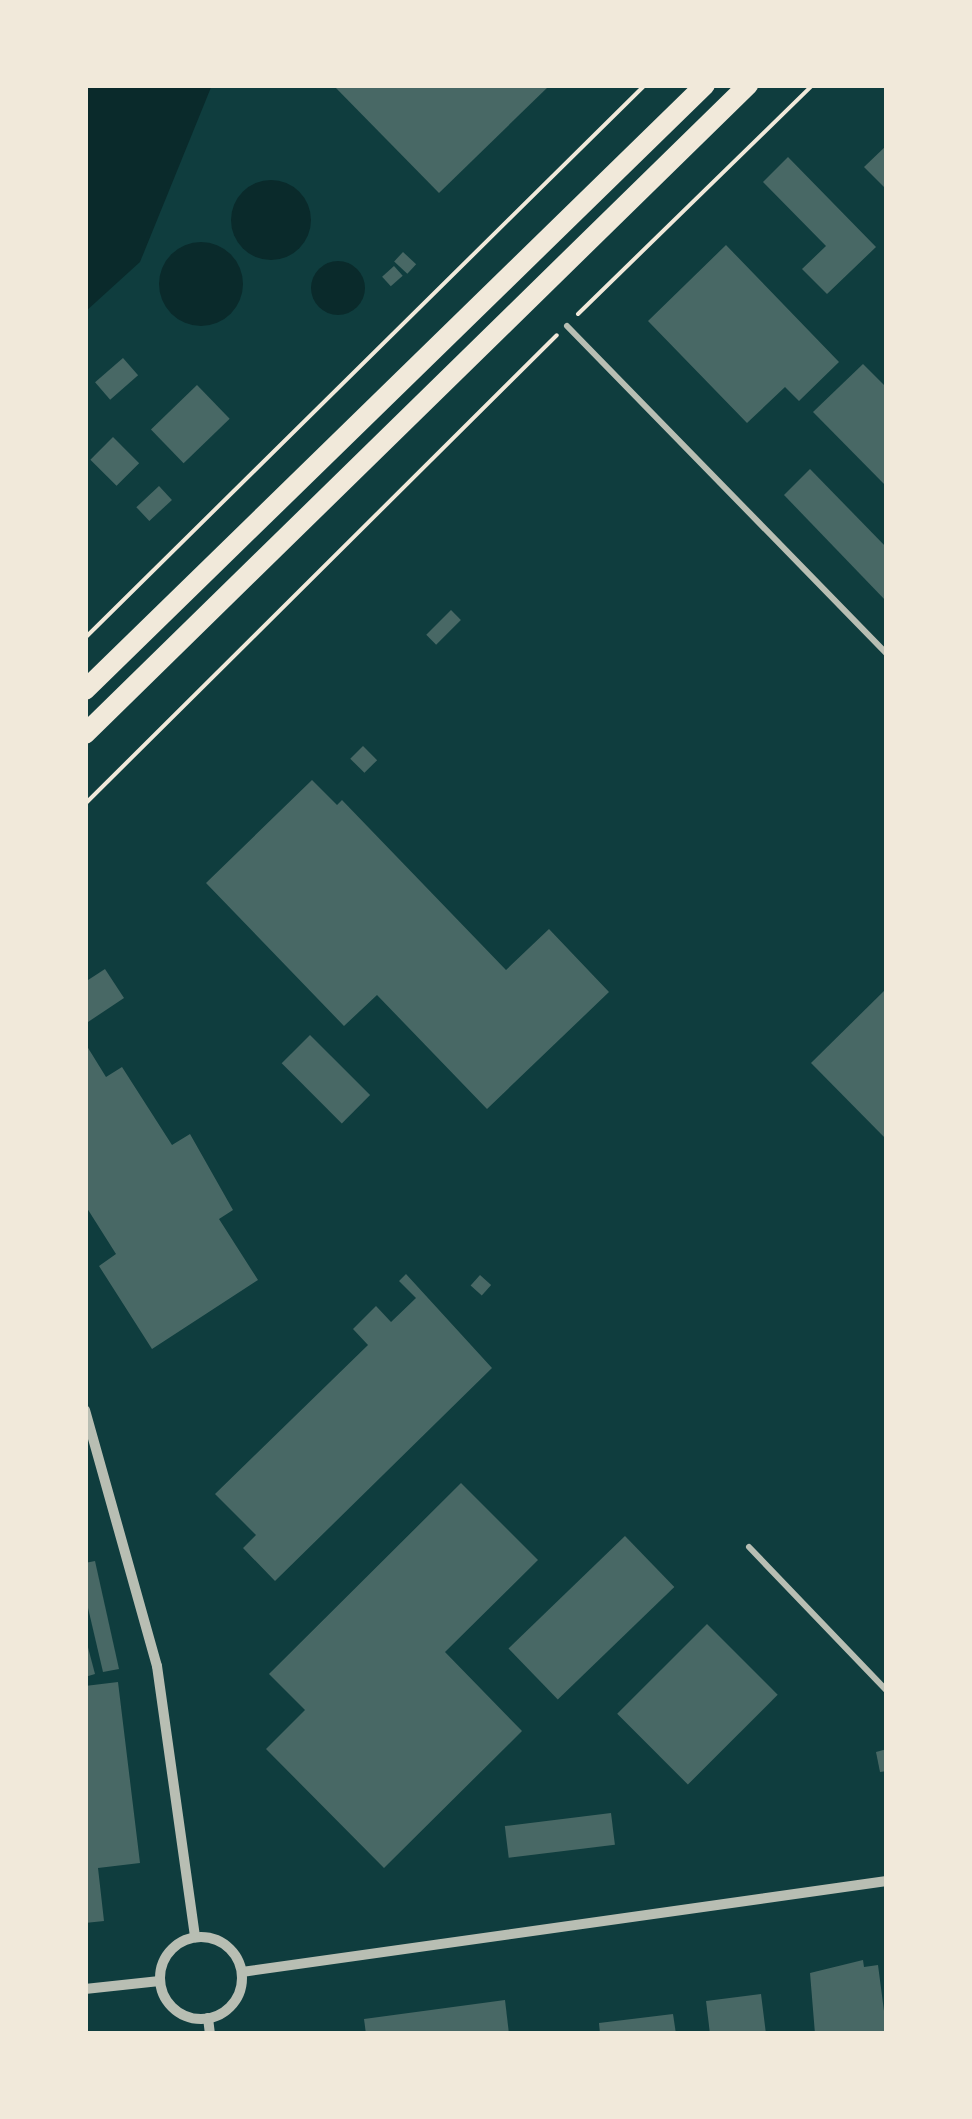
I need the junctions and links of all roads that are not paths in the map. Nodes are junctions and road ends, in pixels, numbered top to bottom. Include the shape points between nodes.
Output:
1 (705, 85) edge
2 (748, 85) edge
3 (567, 326) road end
4 (123, 654) junction
5 (887, 654) edge
6 (85, 676) edge
7 (85, 690) edge
8 (85, 734) edge
9 (85, 1410) edge
10 (749, 1547) dead end
11 (887, 1691) edge
12 (887, 1882) edge
13 (195, 1937) junction
14 (242, 1972) junction
15 (160, 1980) junction
16 (85, 1990) edge
17 (208, 2018) junction
18 (210, 2034) edge

1 - 4 main road
2 - 8 main road
3 - 5 lane
4 - 6 main road
4 - 7 main road
9 - 13 street via 157,1666
10 - 11 lane
12 - 14 street
13 - 14 street via 230,1948
13 - 15 street via 169,1951
14 - 17 street via 237,1999
15 - 16 street
15 - 17 street via 178,2012
17 - 18 street

